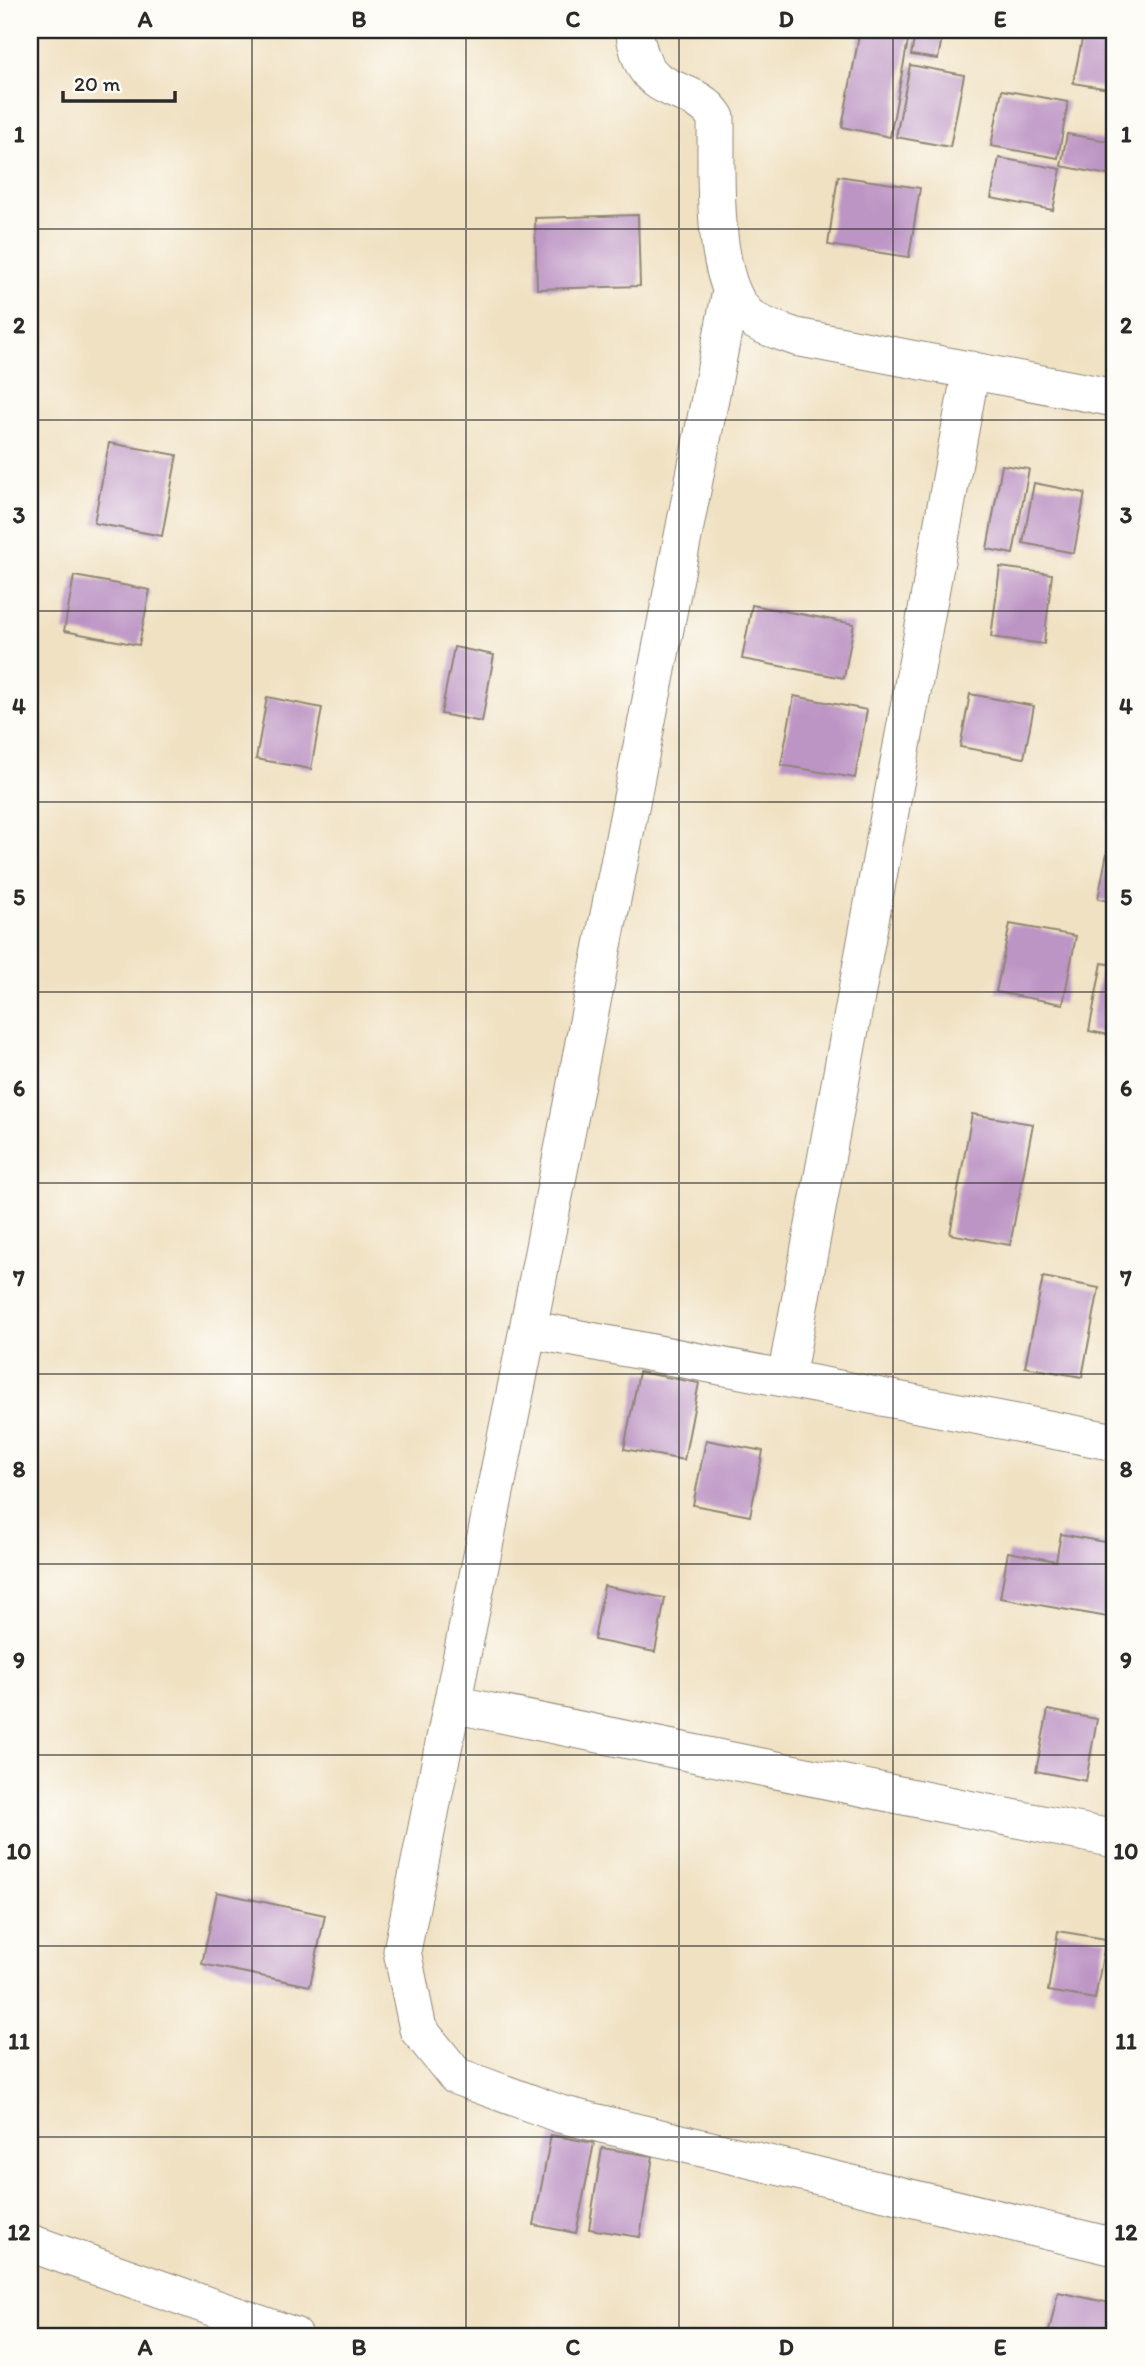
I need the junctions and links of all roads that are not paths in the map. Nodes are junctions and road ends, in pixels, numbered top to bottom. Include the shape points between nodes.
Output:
1 (636, 30) edge
2 (731, 290) junction
3 (971, 370) junction
4 (1115, 398) edge
5 (528, 1329) junction
6 (786, 1378) junction
7 (1115, 1442) edge
8 (452, 1704) junction
9 (1115, 1839) edge
10 (30, 2243) edge
11 (1115, 2247) edge
12 (294, 2336) edge

1 - 2 street via 643,65 664,87 709,106 716,118 720,257
2 - 3 street via 753,320 796,337
2 - 5 street
3 - 4 street
3 - 6 street
5 - 6 street
5 - 8 street
6 - 7 street
8 - 9 street
8 - 11 street via 402,1951 418,2029 456,2076 560,2114
10 - 12 street

